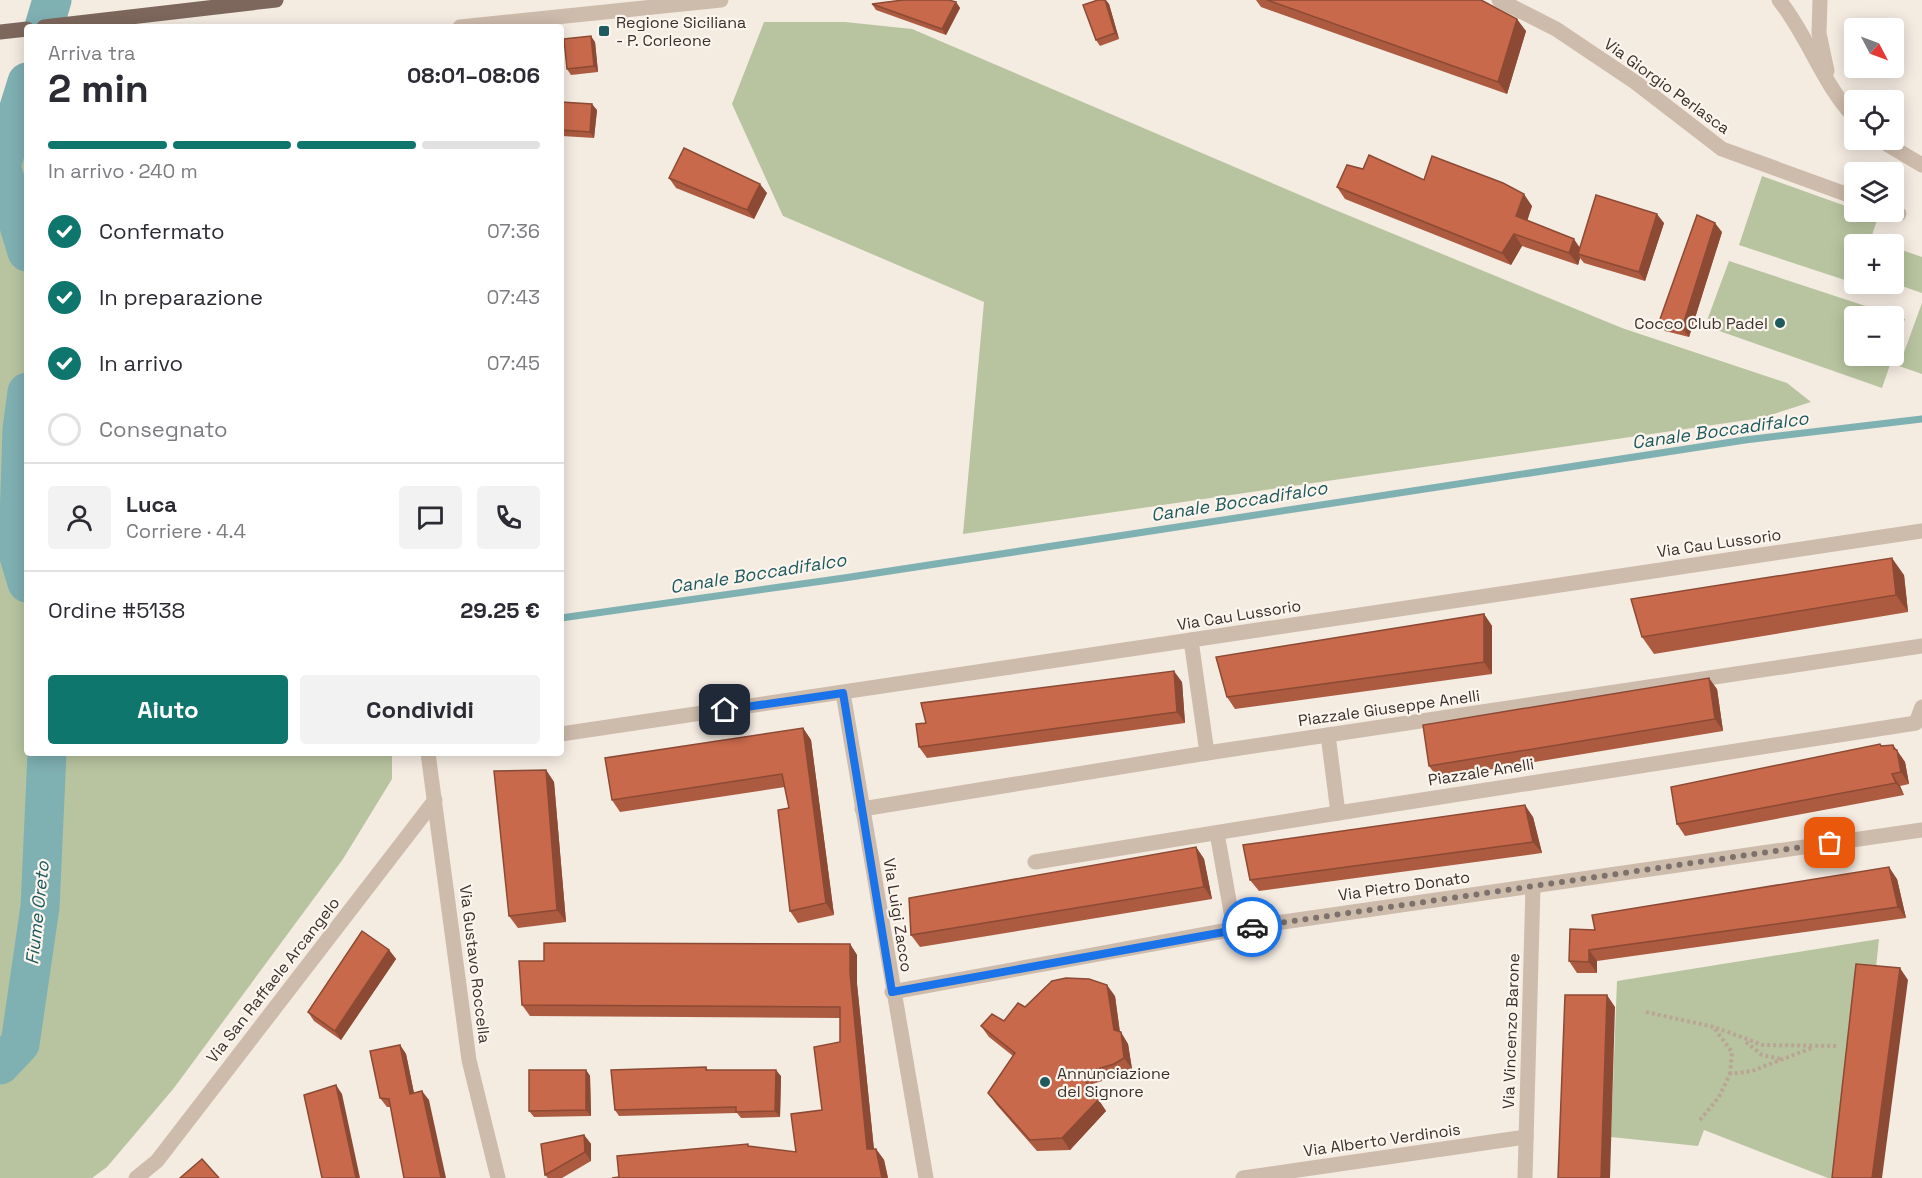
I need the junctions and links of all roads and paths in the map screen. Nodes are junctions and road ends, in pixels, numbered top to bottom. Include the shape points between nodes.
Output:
1 (276, 0) edge
2 (721, 0) edge
3 (1499, 0) edge
4 (1779, 0) edge
5 (1820, 0) edge
6 (70, 24) edge
7 (489, 24) edge
8 (24, 29) edge
9 (0, 32) edge
10 (1833, 88) junction
11 (1844, 105) edge
12 (1897, 150) edge
13 (1922, 165) edge
14 (1844, 193) edge
15 (1922, 531) edge
16 (1191, 640) junction
17 (1922, 646) edge
18 (843, 693) junction
19 (1922, 708) edge
20 (564, 734) edge
21 (1328, 735) junction
22 (1207, 753) junction
23 (430, 756) edge
24 (435, 800) junction
25 (862, 809) junction
26 (1338, 813) junction
27 (1922, 830) edge
28 (1217, 833) junction
29 (1035, 862) dead end
30 (1533, 886) junction
31 (1234, 929) junction
32 (892, 992) junction
33 (1646, 1012) dead end
34 (1714, 1027) junction
35 (1742, 1038) junction
36 (1818, 1046) junction
37 (1838, 1046) dead end
38 (1782, 1060) junction
39 (1730, 1074) junction
40 (1700, 1120) dead end
41 (1526, 1137) junction
42 (136, 1178) edge
43 (498, 1178) edge
44 (926, 1178) edge
45 (1243, 1178) edge
46 (1526, 1178) edge

1 - 6 main road
2 - 7 street
3 - 14 street, Via Giorgio Perlasca via 1566,36 1722,148
4 - 10 street
5 - 10 street via 1819,33
8 - 9 main road
10 - 11 street
12 - 13 street
15 - 16 street, Via Cau Lussorio
16 - 18 street, Via Cau Lussorio
16 - 22 street
17 - 21 street, Piazzale Giuseppe Anelli
18 - 20 street, Via Cau Lussorio
18 - 25 street, Via Luigi Zacco
19 - 26 street, Piazzale Anelli via 1916,723
21 - 22 street, Piazzale Giuseppe Anelli
21 - 26 street
22 - 25 street, Piazzale Giuseppe Anelli
23 - 24 street, Via Gustavo Roccella
24 - 42 street, Via San Raffaele Arcangelo via 157,1161
24 - 43 street, Via Gustavo Roccella via 469,1060
25 - 32 street, Via Luigi Zacco
26 - 28 street, Piazzale Anelli
27 - 30 street, Via Pietro Donato
28 - 29 street, Piazzale Anelli
28 - 31 street
30 - 31 street, Via Pietro Donato
30 - 41 street, Via Vincenzo Barone
31 - 32 street, Via Pietro Donato
32 - 44 street, Via Luigi Zacco
33 - 34 path
34 - 35 path
34 - 39 path via 1732,1052
35 - 36 path via 1763,1046
35 - 38 path via 1762,1055
36 - 37 path
36 - 38 path
38 - 39 path
39 - 40 path via 1719,1097
41 - 45 street, Via Alberto Verdinois
41 - 46 street, Via Vincenzo Barone

